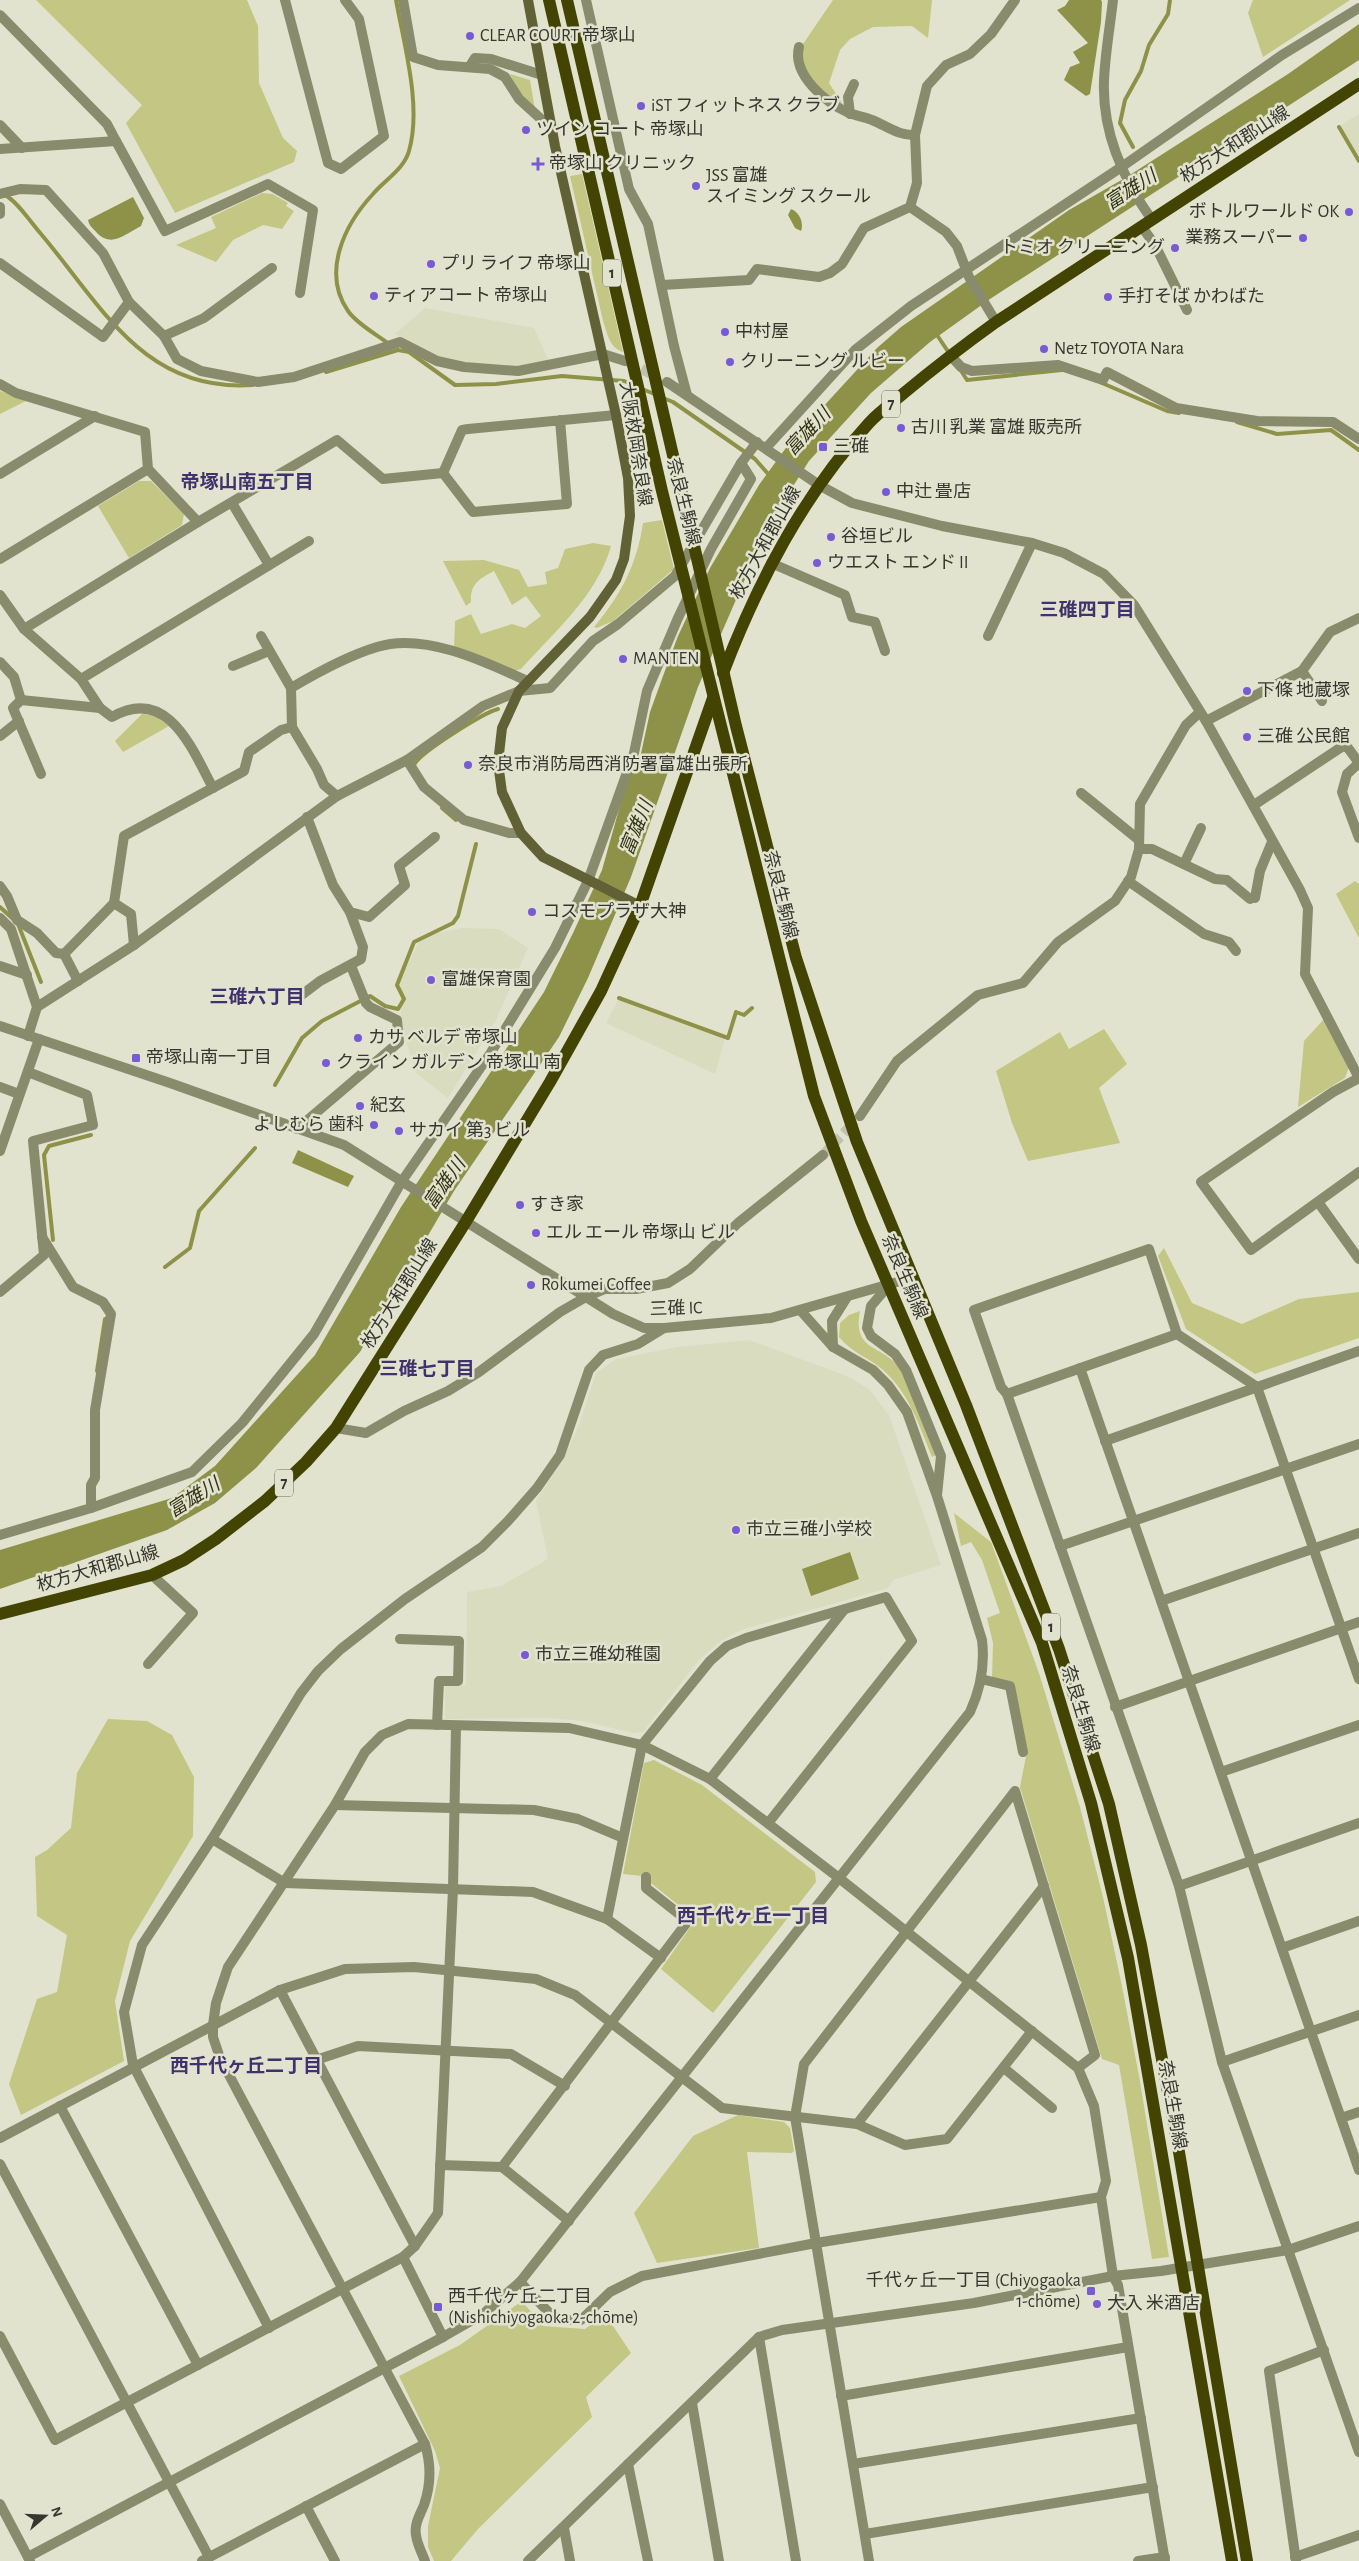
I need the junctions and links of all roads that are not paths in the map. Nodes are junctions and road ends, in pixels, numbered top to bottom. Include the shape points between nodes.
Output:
1 (285, 0) edge
2 (345, 0) edge
3 (403, 0) edge
4 (528, 0) edge
5 (549, 0) edge
6 (567, 0) edge
7 (586, 0) edge
8 (1015, 0) edge
9 (1113, 0) edge
10 (1359, 8) edge
11 (0, 16) edge
12 (799, 47) dead end
13 (470, 66) junction
14 (542, 75) junction
15 (854, 84) dead end
16 (1359, 84) edge
17 (850, 114) junction
18 (0, 125) edge
19 (552, 129) junction
20 (915, 135) junction
21 (116, 141) junction
22 (22, 148) junction
23 (0, 149) edge
24 (1120, 168) junction
25 (0, 194) edge
26 (0, 207) edge
27 (910, 207) junction
28 (0, 214) edge
29 (1147, 224) junction
30 (0, 263) edge
31 (272, 268) dead end
32 (968, 273) junction
33 (662, 285) junction
34 (300, 293) dead end
35 (129, 302) junction
36 (1187, 310) dead end
37 (996, 322) junction
38 (164, 336) junction
39 (603, 354) junction
40 (950, 355) junction
41 (625, 361) tunnel mouth
42 (667, 382) tunnel mouth
43 (0, 384) edge
44 (687, 395) junction
45 (616, 415) junction
46 (95, 416) junction
47 (560, 420) junction
48 (1359, 439) edge
49 (757, 442) junction
50 (766, 448) junction
51 (741, 463) junction
52 (148, 468) junction
53 (444, 473) junction
54 (0, 474) edge
55 (819, 485) junction
56 (232, 503) junction
57 (198, 522) junction
58 (309, 541) dead end
59 (1032, 543) junction
60 (0, 560) edge
61 (771, 563) junction
62 (269, 566) junction
63 (0, 595) edge
64 (1359, 618) edge
65 (24, 629) junction
66 (260, 636) dead end
67 (988, 636) dead end
68 (885, 650) dead end
69 (268, 651) junction
70 (0, 662) edge
71 (233, 666) dead end
72 (1302, 670) junction
73 (81, 679) junction
74 (527, 681) junction
75 (291, 688) junction
76 (519, 691) junction
77 (21, 700) junction
78 (1322, 701) dead end
79 (100, 708) junction
80 (1200, 712) junction
81 (18, 721) junction
82 (1206, 721) junction
83 (292, 727) junction
84 (0, 736) edge
85 (407, 760) junction
86 (1359, 763) edge
87 (40, 774) dead end
88 (213, 788) junction
89 (1081, 794) dead end
90 (337, 796) junction
91 (1254, 805) junction
92 (307, 817) junction
93 (1201, 828) dead end
94 (521, 833) junction
95 (435, 837) dead end
96 (1359, 838) edge
97 (1272, 842) junction
98 (1139, 844) junction
99 (1184, 864) junction
100 (1128, 881) junction
101 (591, 882) junction
102 (0, 886) edge
103 (114, 902) junction
104 (640, 906) junction
105 (350, 912) junction
106 (0, 918) edge
107 (14, 924) junction
108 (134, 946) junction
109 (1236, 951) dead end
110 (64, 954) junction
111 (0, 966) edge
112 (351, 966) junction
113 (27, 975) junction
114 (78, 981) junction
115 (295, 1000) dead end
116 (37, 1007) junction
117 (0, 1026) edge
118 (28, 1036) junction
119 (38, 1039) junction
120 (28, 1072) junction
121 (1359, 1078) edge
122 (0, 1087) edge
123 (19, 1094) junction
124 (860, 1116) tunnel mouth
125 (297, 1129) junction
126 (0, 1151) edge
127 (823, 1155) tunnel mouth
128 (1359, 1172) edge
129 (404, 1182) junction
130 (1318, 1202) junction
131 (465, 1222) junction
132 (42, 1237) junction
133 (1359, 1259) edge
134 (911, 1278) junction
135 (889, 1285) junction
136 (0, 1292) edge
137 (586, 1297) junction
138 (847, 1297) junction
139 (801, 1310) junction
140 (664, 1328) junction
141 (1178, 1334) junction
142 (833, 1347) junction
143 (1359, 1351) edge
144 (1080, 1368) junction
145 (1257, 1387) junction
146 (1007, 1394) junction
147 (336, 1428) junction
148 (1106, 1441) junction
149 (1359, 1444) edge
150 (1286, 1469) junction
151 (937, 1496) junction
152 (91, 1508) junction
153 (1133, 1521) junction
154 (1359, 1533) edge
155 (0, 1535) edge
156 (1060, 1546) junction
157 (1314, 1548) junction
158 (152, 1574) junction
159 (1161, 1601) junction
160 (844, 1610) junction
161 (0, 1614) edge
162 (1359, 1622) edge
163 (1341, 1628) junction
164 (400, 1639) dead end
165 (148, 1664) dead end
166 (981, 1679) junction
167 (1359, 1679) edge
168 (1189, 1681) junction
169 (1115, 1707) junction
170 (1359, 1724) edge
171 (437, 1725) junction
172 (456, 1726) junction
173 (642, 1745) junction
174 (1022, 1752) dead end
175 (1221, 1772) junction
176 (710, 1779) junction
177 (335, 1805) junction
178 (456, 1809) junction
179 (768, 1822) junction
180 (1359, 1823) edge
181 (623, 1838) junction
182 (212, 1840) junction
183 (1251, 1860) junction
184 (646, 1877) dead end
185 (839, 1878) junction
186 (285, 1882) junction
187 (1044, 1886) junction
188 (1178, 1886) junction
189 (453, 1889) junction
190 (608, 1919) junction
191 (1359, 1921) edge
192 (905, 1931) junction
193 (1282, 1948) junction
194 (661, 1958) junction
195 (450, 1971) junction
196 (968, 1981) junction
197 (280, 1990) junction
198 (1359, 2015) edge
199 (611, 2021) junction
200 (213, 2025) junction
201 (1032, 2031) junction
202 (1311, 2031) junction
203 (446, 2050) junction
204 (316, 2060) junction
205 (1222, 2062) junction
206 (133, 2065) junction
207 (1004, 2068) junction
208 (1078, 2068) junction
209 (682, 2077) junction
210 (565, 2086) junction
211 (60, 2106) junction
212 (1052, 2108) dead end
213 (1359, 2112) edge
214 (795, 2117) junction
215 (1341, 2118) junction
216 (857, 2124) junction
217 (0, 2138) edge
218 (0, 2164) edge
219 (440, 2164) junction
220 (502, 2167) junction
221 (1359, 2170) edge
222 (1101, 2197) junction
223 (569, 2221) junction
224 (1359, 2226) edge
225 (816, 2243) junction
226 (415, 2246) junction
227 (1288, 2250) junction
228 (403, 2257) junction
229 (1113, 2276) junction
230 (520, 2282) junction
231 (343, 2288) junction
232 (830, 2323) junction
233 (269, 2328) junction
234 (0, 2336) edge
235 (759, 2336) junction
236 (443, 2337) junction
237 (1128, 2347) junction
238 (1324, 2350) junction
239 (198, 2365) junction
240 (385, 2368) junction
241 (841, 2396) junction
242 (127, 2403) junction
243 (692, 2404) junction
244 (1140, 2418) junction
245 (425, 2444) junction
246 (1359, 2452) edge
247 (628, 2464) junction
248 (853, 2464) junction
249 (169, 2482) junction
250 (1153, 2487) junction
251 (0, 2504) edge
252 (306, 2506) junction
253 (564, 2528) junction
254 (865, 2534) junction
255 (1359, 2535) edge
256 (205, 2559) edge
257 (1165, 2559) edge
258 (1296, 2559) edge
259 (27, 2560) edge
260 (335, 2561) edge
261 (425, 2561) edge
262 (528, 2561) edge
263 (570, 2561) edge
264 (648, 2561) edge
265 (719, 2561) edge
266 (796, 2561) edge
267 (869, 2561) edge
268 (1138, 2561) edge
269 (1232, 2561) edge
270 (1247, 2561) edge

1 - 2 street via 328,163 341,169 384,136 359,19
3 - 13 street via 413,57 438,65
4 - 14 main road, 大阪枚岡奈良線
5 - 135 main road, 奈良生駒線 / 1 via 676,546 814,1096
6 - 134 main road, 奈良生駒線 / 1 via 736,726 796,958 834,1077
7 - 33 street via 629,189 648,224
8 - 20 street via 977,48 946,65 927,86
9 - 24 street via 1104,81 1106,115
10 - 24 street via 1282,55
11 - 21 street via 107,124
12 - 17 street via 797,64 804,75 822,95
13 - 14 street via 475,58 491,59
13 - 19 street via 490,69 505,77 519,99
14 - 19 main road, 大阪枚岡奈良線
15 - 17 street via 848,97
16 - 29 main road, 枚方大和郡山線 / 7
17 - 20 street via 871,119 904,136
18 - 22 street
19 - 39 main road, 大阪枚岡奈良線
20 - 27 street via 917,182
21 - 22 street
21 - 34 street via 165,231 268,184 313,210
22 - 23 street
24 - 29 street via 1142,206
24 - 32 street
25 - 35 street via 20,189 46,190 103,252
26 - 28 street
27 - 32 street via 946,232 957,246
27 - 33 street via 864,228 842,264 819,277 757,269 749,280
29 - 36 street
29 - 37 main road, 枚方大和郡山線 / 7
30 - 35 street via 103,337
31 - 38 street via 204,318
32 - 37 street
32 - 50 street via 910,306 855,350
33 - 44 street
35 - 38 street
37 - 40 main road, 枚方大和郡山線 / 7
38 - 39 street via 177,359 201,372 258,382 294,377 400,342 437,361 464,367 518,371
39 - 41 street
39 - 45 main road, 大阪枚岡奈良線
40 - 48 street via 961,367 972,371 1058,365 1103,380 1107,372 1176,408 1258,421 1333,422
40 - 55 main road, 枚方大和郡山線 / 7 via 870,421
42 - 44 street
43 - 46 street via 16,393
44 - 49 street
45 - 47 street
45 - 74 main road, 大阪枚岡奈良線 via 628,478 630,516 624,559 616,580 600,604
46 - 52 street via 145,432
46 - 54 street
47 - 53 street via 462,430
47 - 53 street via 567,504 473,512
49 - 50 street
49 - 51 street
50 - 55 street
51 - 76 street via 675,576 593,641 550,688
51 - 101 street via 751,479 711,549 647,691 634,753
52 - 57 street
52 - 60 street
53 - 56 street via 383,479 337,440
55 - 59 street via 852,503 942,526
55 - 61 main road, 枚方大和郡山線 / 7
56 - 57 street
56 - 62 street
57 - 65 street
58 - 62 street
59 - 67 street
59 - 80 street via 1064,553 1104,574 1134,605
61 - 68 street via 846,595 852,617 874,622
61 - 104 main road, 枚方大和郡山線 / 7 via 737,637
62 - 73 street
63 - 65 street
64 - 72 street via 1330,632
65 - 73 street
66 - 69 street
69 - 71 street
69 - 75 street
70 - 77 street via 14,677
72 - 78 street
72 - 82 street
73 - 79 street
74 - 75 street via 451,649 414,644 379,646
74 - 76 main road, 大阪枚岡奈良線
75 - 83 street
76 - 85 street via 483,706
76 - 94 main road, 大阪枚岡奈良線 via 502,728 498,763 502,792
77 - 79 street
77 - 81 street via 13,708
79 - 88 street via 112,717 132,708 158,712 171,719
80 - 82 street
80 - 98 street via 1186,725 1140,804
81 - 84 street
81 - 87 street
82 - 91 street
83 - 88 street via 281,730 249,752 244,771
83 - 90 street via 324,785
85 - 90 street
85 - 94 street via 424,787 464,820 508,833
86 - 91 street via 1343,746
86 - 96 street via 1346,774 1342,792
88 - 103 street via 124,836
89 - 98 street
90 - 92 street
91 - 97 street
92 - 105 street via 333,885
92 - 108 street
93 - 99 street
94 - 101 main road, 大阪枚岡奈良線 via 543,857
95 - 105 street via 399,866 405,885 369,917
97 - 99 street via 1253,899 1226,880 1215,879
97 - 121 street via 1308,908 1305,974
98 - 99 street
98 - 100 street
100 - 109 street via 1204,934 1229,942
100 - 124 street via 1115,900 1058,942 1023,983 978,995 897,1061
101 - 104 main road, 大阪枚岡奈良線
101 - 129 street via 490,1054
102 - 107 street
103 - 108 street via 131,914
103 - 110 street
104 - 131 main road, 枚方大和郡山線 / 7 via 601,991
105 - 112 street via 364,947 361,960
106 - 107 street
107 - 110 street via 37,933 56,953
107 - 113 street
108 - 114 street
110 - 114 street
111 - 113 street
112 - 115 street via 320,981
112 - 125 street via 366,1003 397,1020 399,1042
113 - 116 street
114 - 116 street
116 - 118 street
117 - 118 street, 三碓 IC
118 - 119 street, 三碓 IC
119 - 120 street
119 - 125 street, 三碓 IC
120 - 123 street
120 - 132 street via 87,1095 93,1125 33,1141
121 - 130 street via 1333,1092 1201,1182 1251,1250
122 - 123 street
123 - 126 street
125 - 129 street, 三碓 IC via 344,1145
127 - 137 street via 738,1223 690,1269 668,1283 636,1289 605,1289
128 - 130 street
129 - 131 street, 三碓 IC
129 - 152 street via 314,1334 242,1423 192,1472
130 - 133 street
131 - 137 street, 三碓 IC
131 - 147 main road, 枚方大和郡山線 / 7
132 - 136 street via 44,1255
132 - 152 street via 73,1287 104,1302 110,1314 96,1410
134 - 135 street, 三碓 IC
134 - 270 main road, 奈良生駒線 / 1 via 1013,1524 1059,1649 1109,1804 1141,1945 1179,2152
135 - 138 street, 三碓 IC
135 - 151 street via 871,1306 867,1328 871,1336 901,1361 921,1406 941,1456
135 - 269 main road, 奈良生駒線 / 1 via 1042,1643 1091,1803 1128,1958
137 - 140 street, 三碓 IC via 644,1328
137 - 147 street via 448,1391 366,1433
138 - 139 street, 三碓 IC
138 - 142 street via 832,1321
139 - 140 street, 三碓 IC via 771,1318
139 - 142 street
140 - 182 street via 638,1344 603,1355 589,1370 560,1455 508,1521 482,1546 405,1599 318,1670
141 - 144 street
141 - 145 street
141 - 146 street via 1149,1249 974,1310
142 - 151 street via 873,1370 907,1412
143 - 145 street
144 - 146 street
144 - 148 street
145 - 148 street
145 - 150 street
146 - 156 street
147 - 158 main road, 枚方大和郡山線 / 7 via 265,1501 184,1560
148 - 153 street
149 - 150 street
150 - 153 street
150 - 157 street
151 - 166 street via 982,1640 984,1660
152 - 155 street
153 - 156 street
153 - 159 street
154 - 157 street
156 - 169 street
157 - 159 street
157 - 163 street
158 - 161 main road, 枚方大和郡山線 / 7
158 - 165 street via 193,1613
159 - 168 street
160 - 173 street via 727,1646 710,1661
160 - 176 street
160 - 179 street via 886,1597 912,1641
162 - 163 street
163 - 167 street
163 - 168 street
164 - 171 street via 459,1641 458,1681 439,1681
166 - 174 street via 1010,1686
166 - 185 street via 970,1712
168 - 169 street
168 - 175 street
169 - 188 street
170 - 175 street
171 - 172 street
171 - 177 street via 408,1724 382,1735 365,1752
172 - 173 street via 569,1728
172 - 178 street
173 - 176 street
173 - 181 street
175 - 183 street
176 - 179 street
177 - 178 street
177 - 186 street
178 - 181 street via 534,1810 578,1819
178 - 189 street
179 - 185 street
180 - 183 street
181 - 190 street
182 - 186 street
182 - 206 street via 142,1945 124,2012
183 - 188 street
183 - 193 street
184 - 194 street via 646,1888 688,1921
185 - 192 street
185 - 209 street
186 - 189 street
186 - 200 street via 228,1967 216,2003
187 - 192 street via 1015,1791
187 - 196 street
187 - 208 street via 1095,2055
188 - 205 street
189 - 190 street via 532,1892
189 - 195 street
190 - 194 street
191 - 193 street
192 - 196 street
192 - 214 street via 804,2064
193 - 202 street
194 - 199 street
195 - 197 street via 414,1967 345,1969
195 - 199 street via 536,1979 575,1995
195 - 203 street
196 - 201 street
196 - 216 street
197 - 200 street
197 - 204 street
198 - 202 street
199 - 209 street
199 - 210 street
200 - 206 street
200 - 231 street via 220,2058
201 - 207 street
201 - 208 street
202 - 205 street
202 - 215 street
203 - 204 street via 358,2046
203 - 210 street via 511,2054
203 - 219 street
204 - 226 street
205 - 227 street
206 - 211 street
206 - 233 street
207 - 212 street
207 - 216 street via 947,2139 905,2145
208 - 222 street via 1094,2106 1106,2181
209 - 214 street via 722,2108
209 - 223 street
210 - 220 street
211 - 217 street
211 - 239 street
213 - 215 street
214 - 216 street
214 - 225 street
215 - 221 street
218 - 242 street
219 - 220 street
219 - 226 street via 438,2213
220 - 223 street
222 - 225 street
222 - 229 street
223 - 230 street
224 - 227 street
225 - 230 street via 642,2276 610,2292 581,2320 556,2320
225 - 232 street
226 - 228 street
227 - 229 street
227 - 238 street
228 - 231 street
228 - 236 street
229 - 232 street via 974,2303
229 - 237 street via 1118,2285
230 - 236 street via 483,2314
231 - 233 street
231 - 240 street
232 - 235 street
232 - 241 street
233 - 239 street
234 - 242 street via 55,2440
235 - 243 street
235 - 266 street
236 - 240 street
237 - 241 street
237 - 244 street
238 - 246 street
238 - 258 street via 1270,2371
239 - 242 street
240 - 245 street
240 - 249 street
241 - 248 street
242 - 249 street
243 - 247 street
243 - 265 street
244 - 248 street
244 - 250 street
245 - 252 street
245 - 261 street via 430,2462 416,2535
247 - 253 street
247 - 264 street
248 - 254 street
249 - 256 street
249 - 259 street
250 - 254 street
250 - 257 street
251 - 259 street
252 - 256 street
252 - 260 street
253 - 262 street
253 - 263 street
254 - 267 street
255 - 258 street
257 - 268 street

